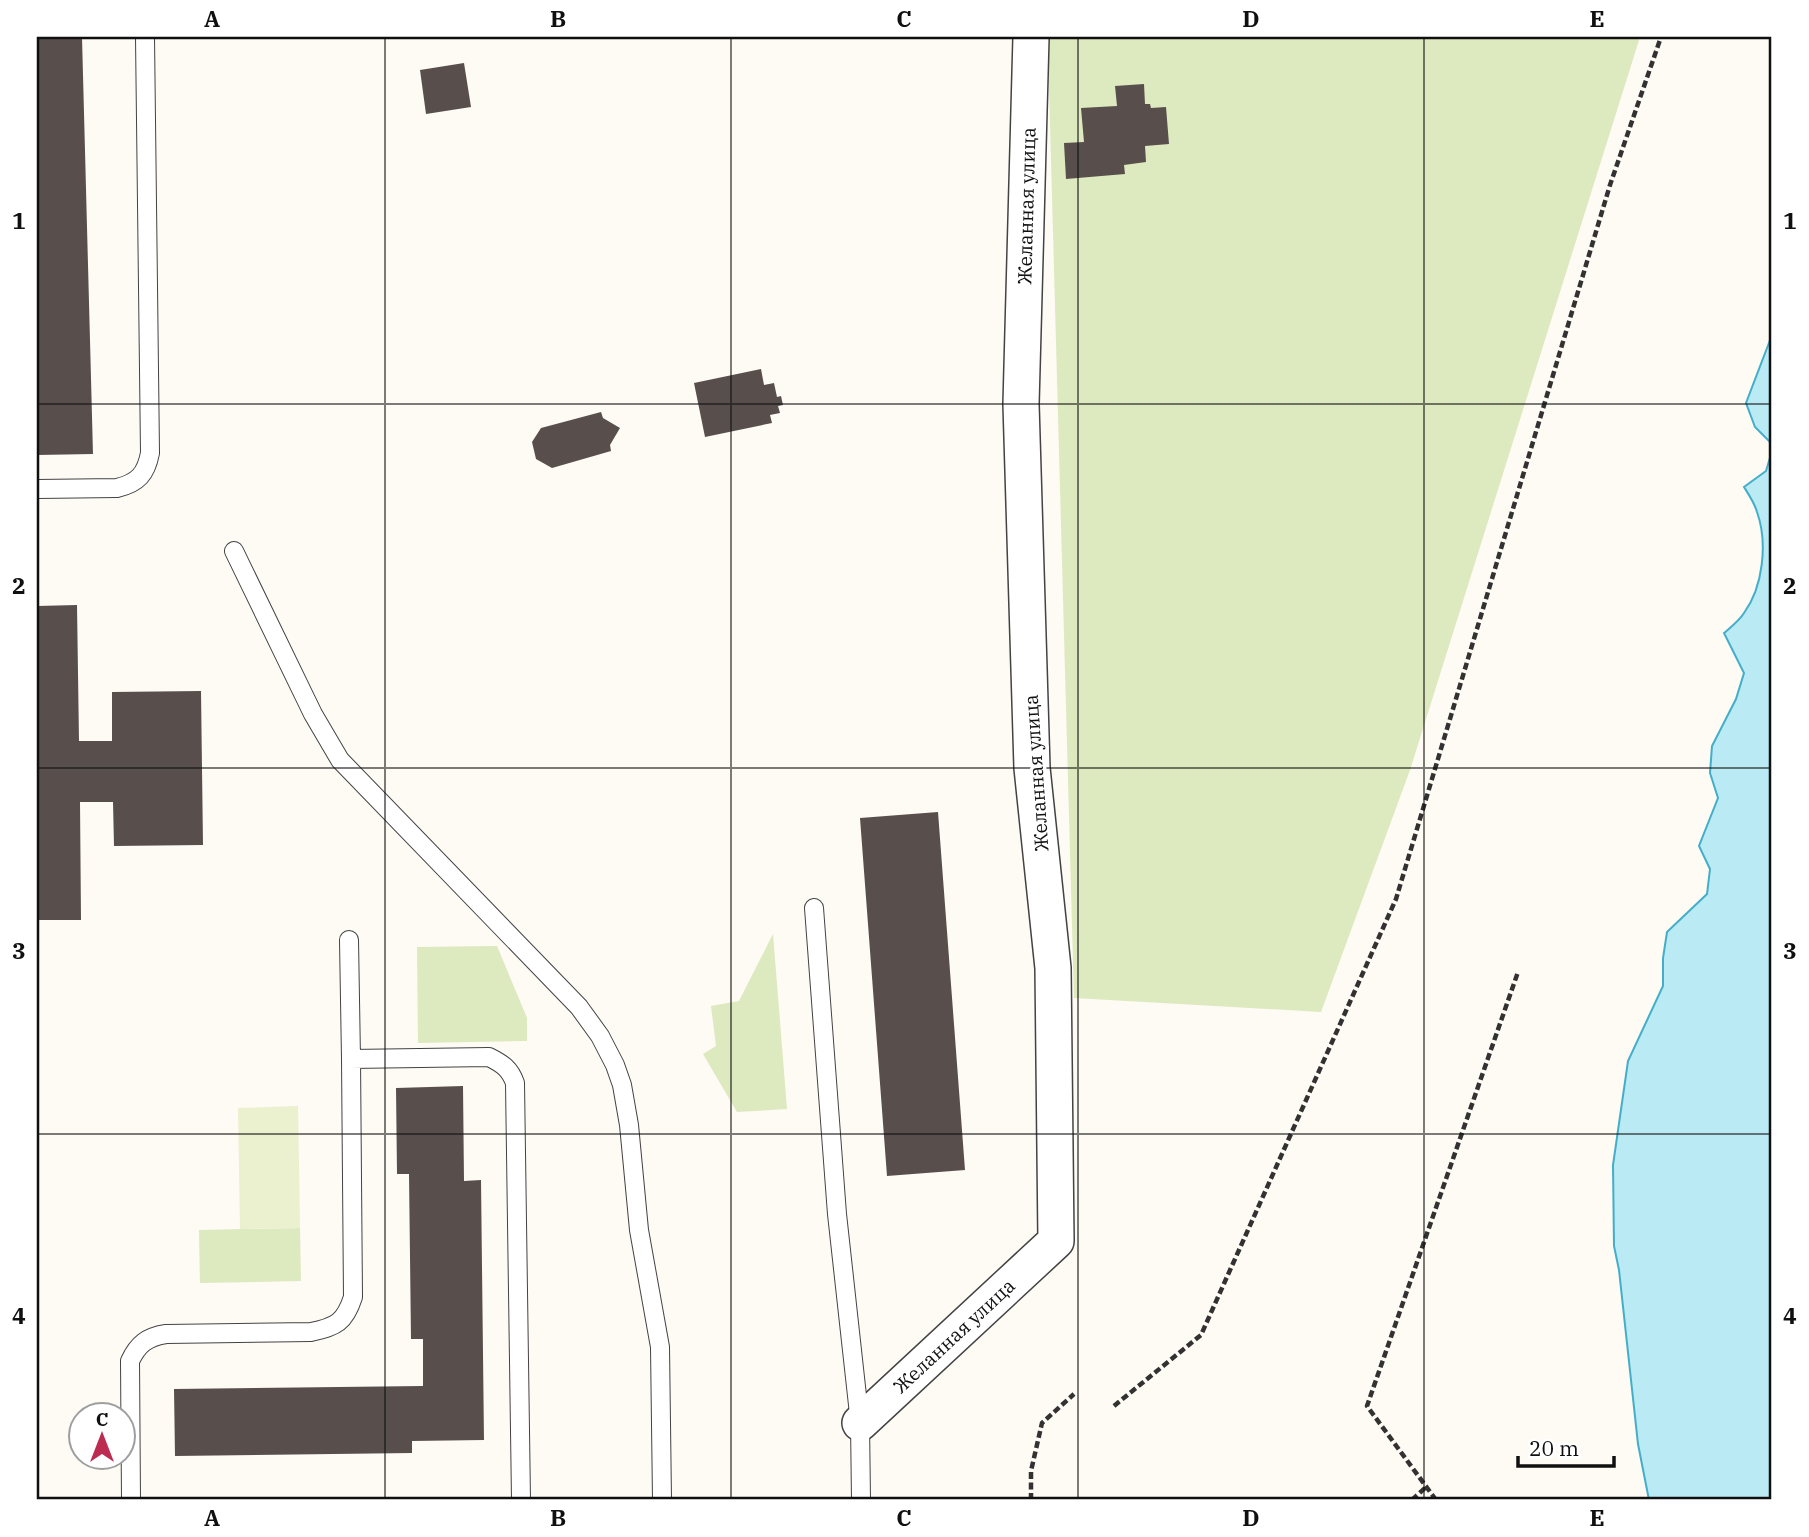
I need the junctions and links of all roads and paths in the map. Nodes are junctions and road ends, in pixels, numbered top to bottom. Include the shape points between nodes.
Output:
1 (145, 37) edge
2 (1031, 37) edge
3 (1661, 37) edge
4 (37, 489) edge
5 (234, 551) dead end
6 (814, 908) dead end
7 (349, 940) dead end
8 (1518, 972) dead end
9 (351, 1059) junction
10 (1074, 1394) dead end
11 (1114, 1406) dead end
12 (860, 1423) junction
13 (1426, 1487) junction
14 (131, 1500) edge
15 (521, 1500) edge
16 (662, 1500) edge
17 (861, 1500) edge
18 (1031, 1500) edge
19 (1412, 1500) edge
20 (1436, 1500) edge

1 - 4 lane via 147,469 130,485 117,488
2 - 12 street, Желанная улица via 1021,404 1032,768 1053,968 1056,1241
3 - 11 path via 1611,185 1396,899 1201,1335
5 - 16 lane via 313,715 340,760 579,1007 615,1065 629,1125 638,1221 660,1348
6 - 12 lane via 838,1226
7 - 9 lane
8 - 13 path via 1367,1406
9 - 14 lane via 353,1297 349,1311 330,1329 311,1332 166,1335 142,1343 130,1362
9 - 15 lane via 489,1057 511,1072 515,1083
10 - 18 path via 1042,1423 1031,1471
12 - 17 lane
13 - 19 path
13 - 20 path

